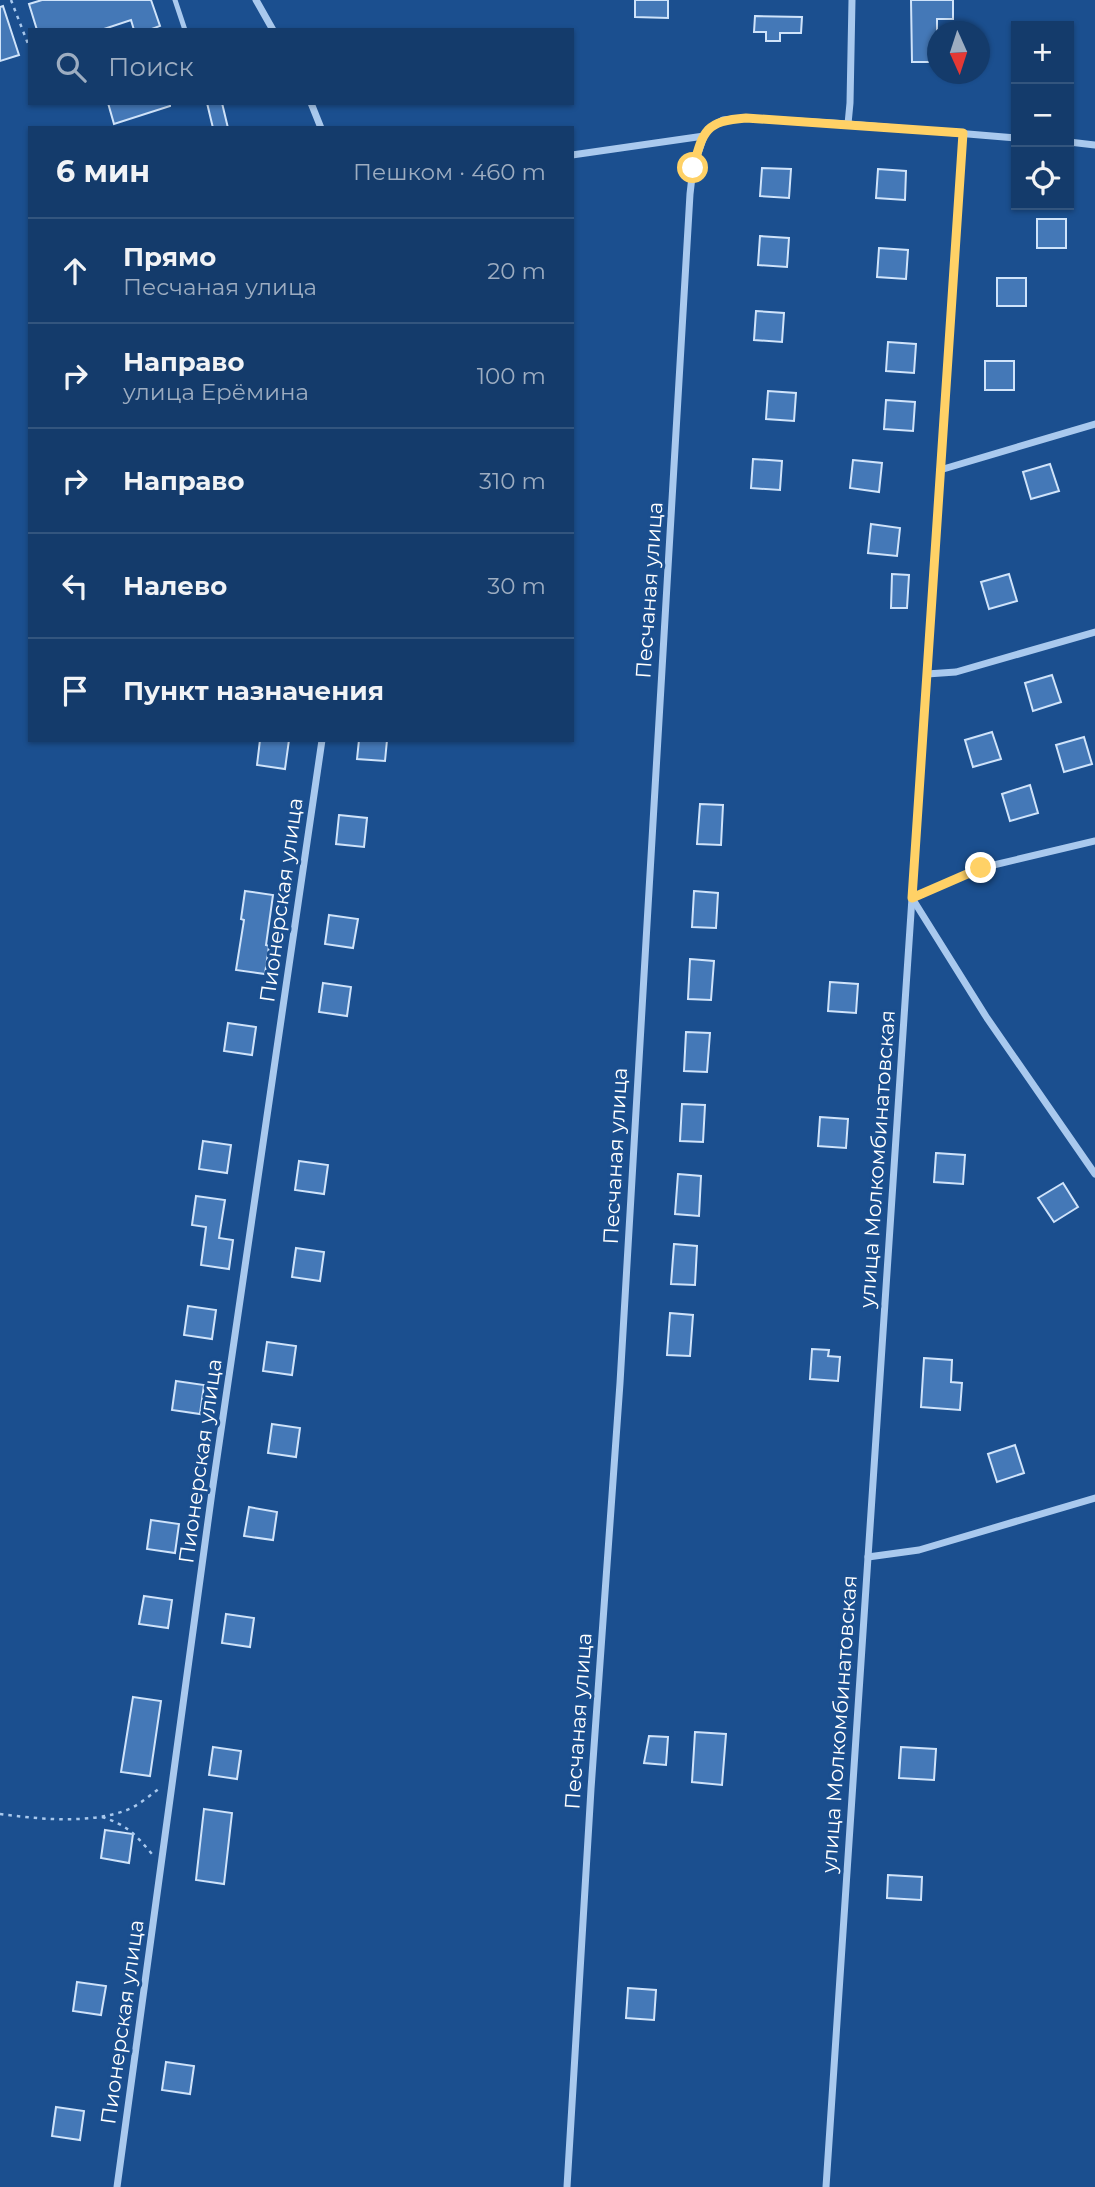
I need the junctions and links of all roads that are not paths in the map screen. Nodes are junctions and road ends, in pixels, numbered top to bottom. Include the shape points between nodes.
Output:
1 (175, 0) edge
2 (256, 0) edge
3 (852, 0) edge
4 (184, 28) edge
5 (273, 28) edge
6 (312, 105) edge
7 (848, 124) junction
8 (320, 126) edge
9 (706, 132) junction
10 (963, 133) junction
11 (1011, 138) edge
12 (1074, 143) edge
13 (1095, 145) edge
14 (574, 155) edge
15 (1095, 424) edge
16 (940, 470) junction
17 (1095, 632) edge
18 (927, 674) junction
19 (323, 742) edge
20 (1095, 841) edge
21 (912, 898) junction
22 (1095, 1174) edge
23 (1095, 1498) edge
24 (868, 1557) junction
25 (117, 2187) edge
26 (567, 2187) edge
27 (826, 2187) edge

1 - 4 lane
2 - 5 street
3 - 7 street
6 - 8 street
7 - 9 street via 746,118 723,120
7 - 10 street
9 - 14 street
9 - 26 street, Песчаная улица via 693,168 690,194 621,1369
10 - 11 street
10 - 16 street, улица Молкомбинатовская
12 - 13 street
15 - 16 street
16 - 18 street, улица Молкомбинатовская
17 - 18 street via 956,672
18 - 21 street, улица Молкомбинатовская
19 - 25 street, Пионерская улица
20 - 21 street via 981,868
21 - 22 street via 987,1018
21 - 24 street, улица Молкомбинатовская
23 - 24 street via 919,1550
24 - 27 street, улица Молкомбинатовская

